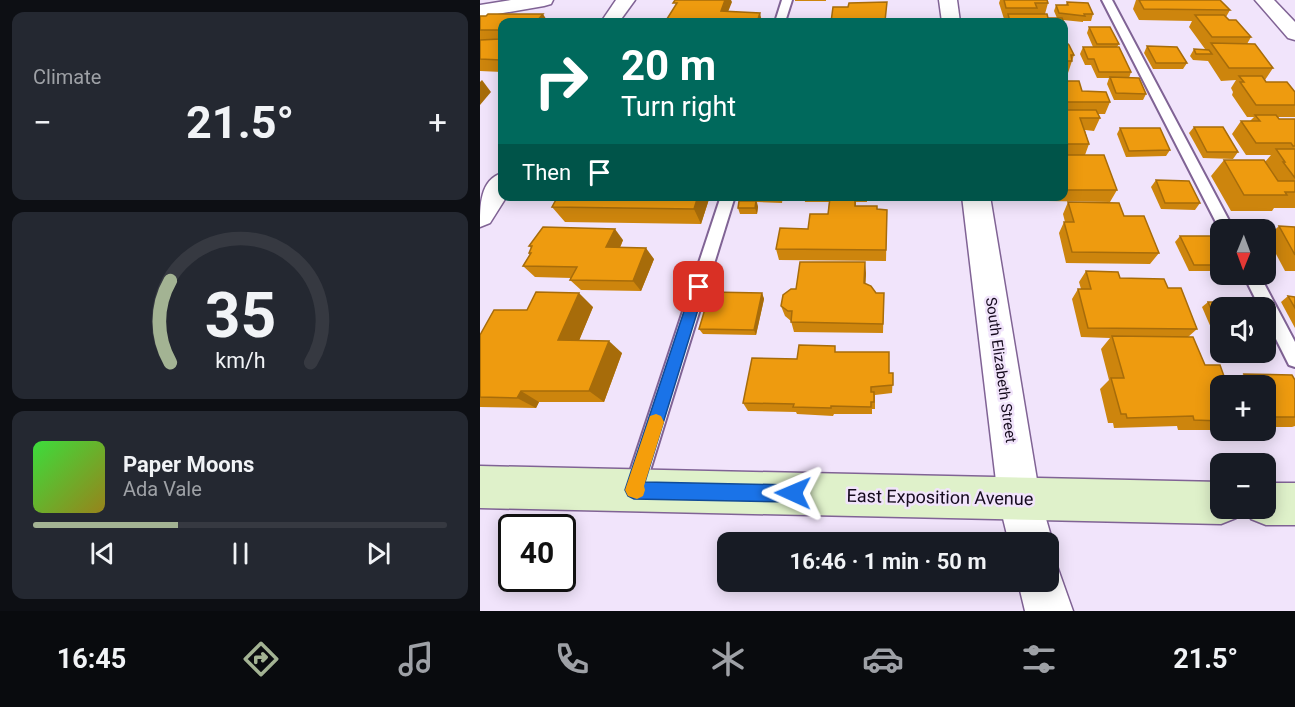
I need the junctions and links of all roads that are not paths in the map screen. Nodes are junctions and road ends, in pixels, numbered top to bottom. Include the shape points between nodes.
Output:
1 (544, 0) edge
2 (626, 0) edge
3 (786, 0) edge
4 (948, 0) edge
5 (1107, 0) edge
6 (1264, 0) edge
7 (480, 11) edge
8 (613, 18) edge
9 (781, 18) edge
10 (950, 18) edge
11 (1295, 34) edge
12 (498, 188) edge
13 (726, 201) edge
14 (977, 201) edge
15 (480, 216) edge
16 (1221, 219) edge
17 (1257, 285) edge
18 (1295, 360) edge
19 (480, 487) edge
20 (634, 490) junction
21 (1019, 498) junction
22 (1210, 503) edge
23 (1276, 504) edge
24 (1295, 504) edge
25 (1028, 532) edge
26 (1044, 592) edge
27 (1049, 611) edge

1 - 7 street
2 - 8 street
3 - 9 lane
4 - 10 street
5 - 16 lane
6 - 11 street
12 - 15 street
13 - 20 lane
14 - 21 street, South Elizabeth Street
17 - 18 lane
19 - 20 street, East Exposition Avenue
20 - 21 street, East Exposition Avenue
21 - 22 street, East Exposition Avenue
21 - 25 street, South Elizabeth Street
23 - 24 street
26 - 27 street

